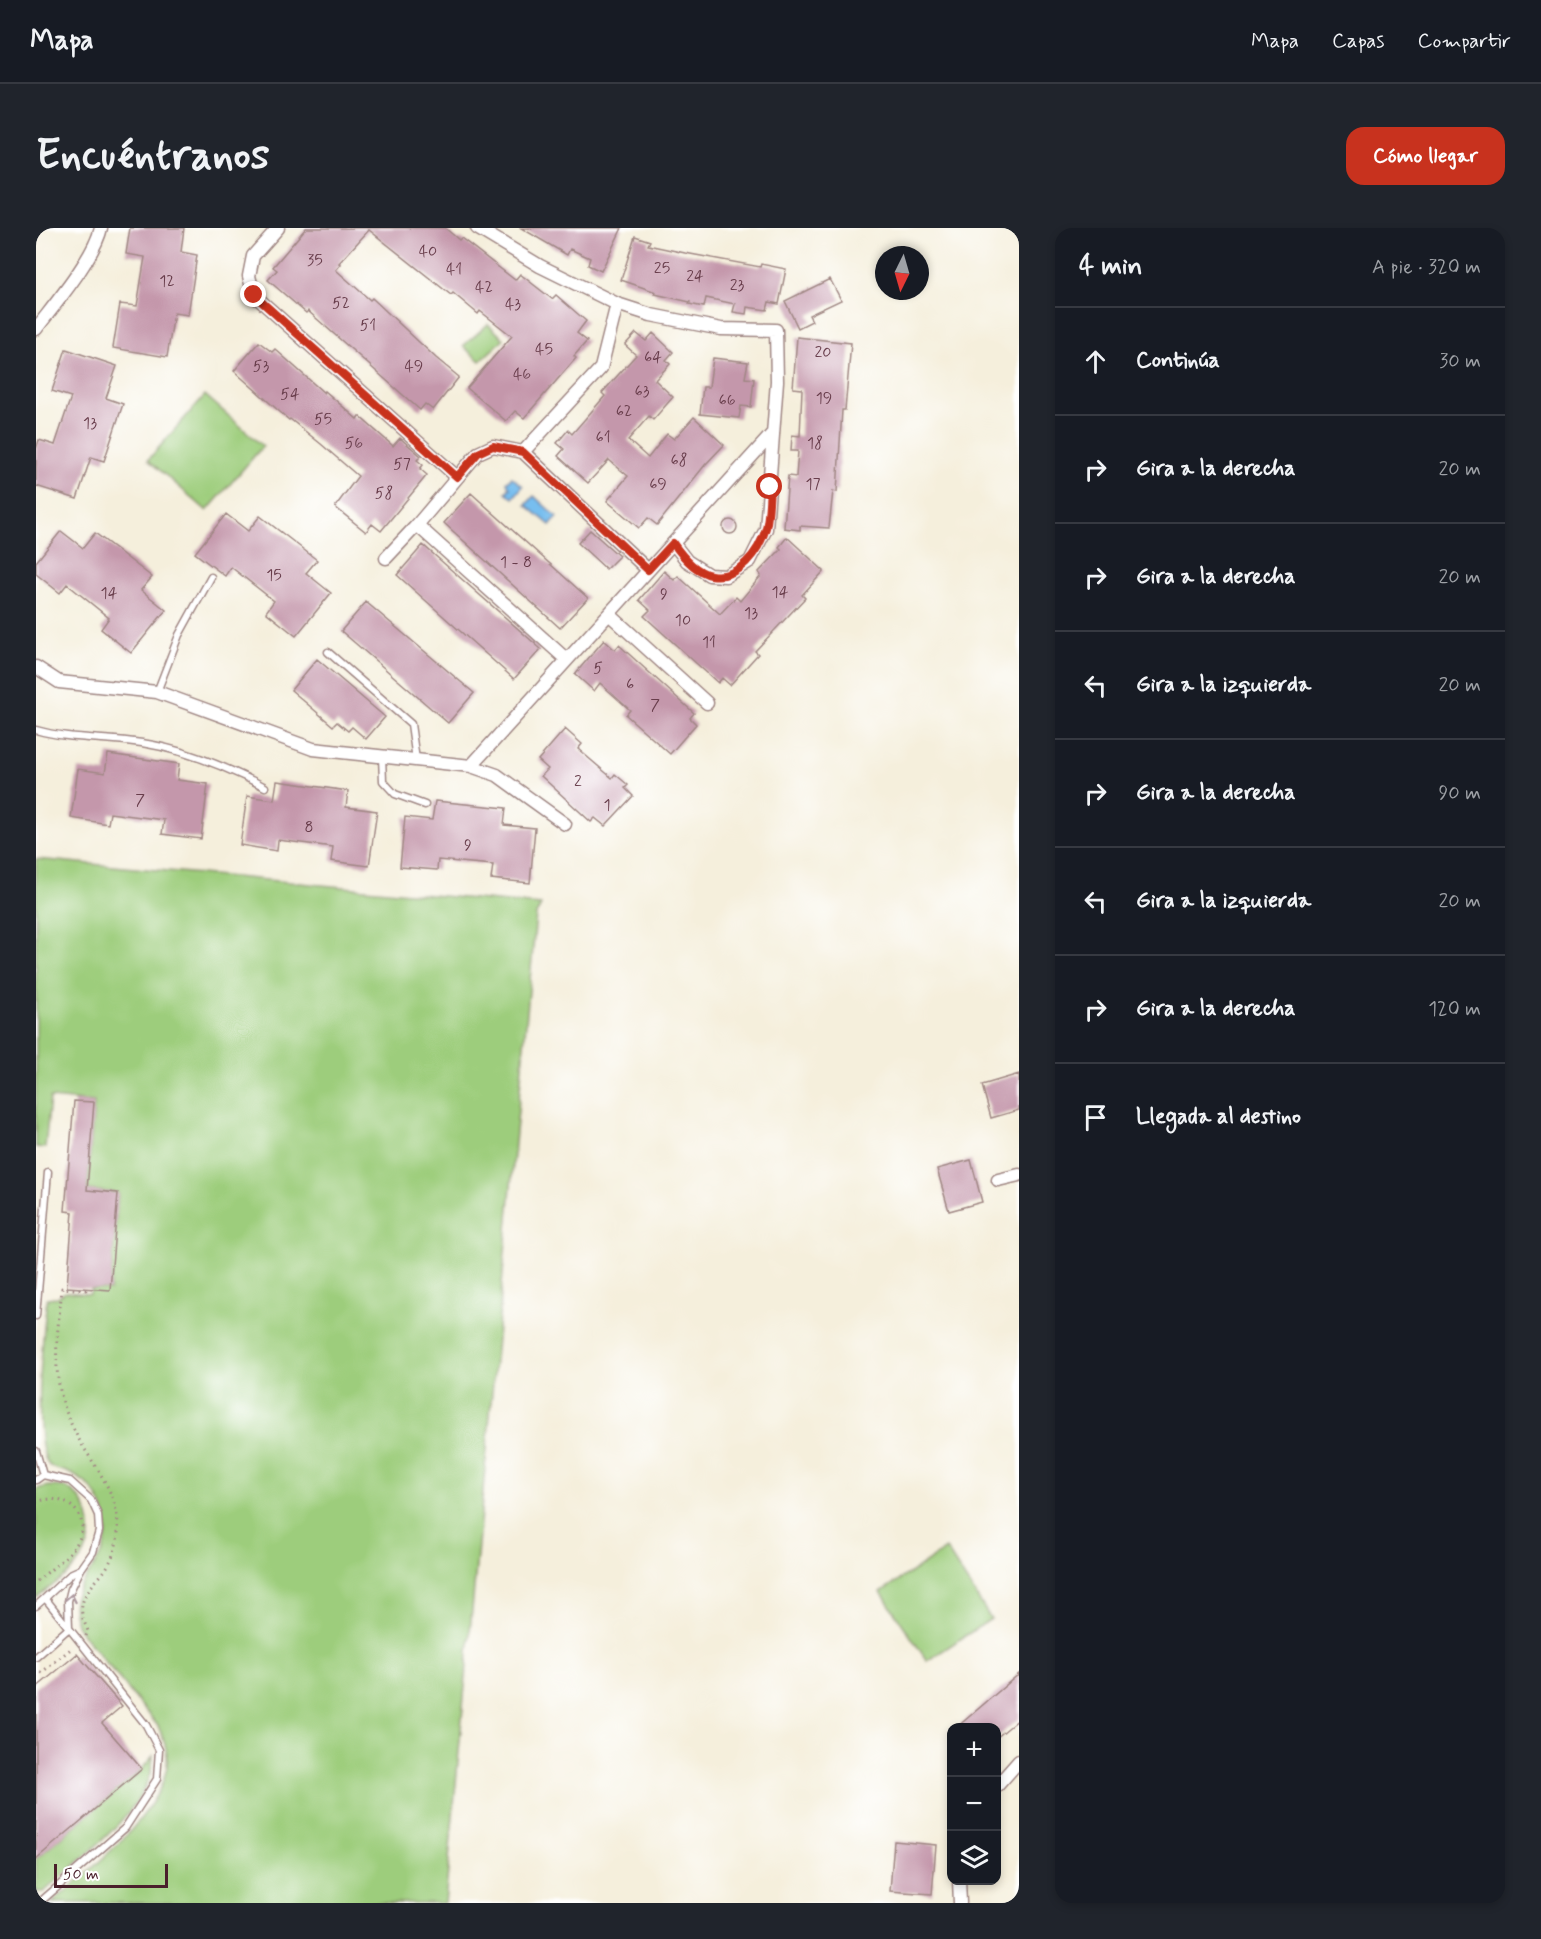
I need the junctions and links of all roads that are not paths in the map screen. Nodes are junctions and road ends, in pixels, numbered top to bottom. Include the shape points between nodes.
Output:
1 (101, 228) edge
2 (278, 228) edge
3 (477, 228) edge
4 (617, 304) junction
5 (36, 328) edge
6 (772, 434) junction
7 (523, 452) junction
8 (457, 477) junction
9 (417, 525) junction
10 (673, 543) junction
11 (386, 558) dead end
12 (648, 570) junction
13 (211, 577) dead end
14 (609, 614) junction
15 (328, 652) dead end
16 (567, 660) junction
17 (36, 667) edge
18 (158, 692) junction
19 (707, 703) dead end
20 (36, 730) edge
21 (382, 757) junction
22 (416, 760) junction
23 (471, 766) junction
24 (265, 787) dead end
25 (426, 805) dead end
26 (565, 824) dead end
27 (48, 1172) dead end
28 (1019, 1175) edge
29 (998, 1179) dead end
30 (38, 1260) edge
31 (36, 1316) edge
32 (36, 1451) edge
33 (43, 1475) junction
34 (36, 1480) edge
35 (81, 1569) junction
36 (45, 1598) junction
37 (36, 1606) edge
38 (69, 1628) junction
39 (36, 1658) edge
40 (1019, 1761) edge
41 (1001, 1781) edge
42 (959, 1885) edge
43 (39, 1903) edge
44 (960, 1903) edge

1 - 5 street via 99,239
2 - 8 street via 253,256 249,276 254,295
3 - 4 street via 540,266
4 - 6 street via 721,329 776,330
4 - 7 street via 601,368
6 - 10 street
6 - 10 street via 766,529 750,561 726,576 709,575 687,561
7 - 8 street via 493,446 478,453
7 - 12 street
8 - 9 street
9 - 11 street
9 - 16 street
10 - 12 street
12 - 14 street
13 - 18 lane via 179,635
14 - 16 street
14 - 19 street
15 - 22 lane via 411,724
16 - 23 street
17 - 18 street via 58,682
18 - 21 street via 313,749
20 - 24 lane via 53,735 141,742 179,751 225,766
21 - 22 street
21 - 25 lane via 383,781 395,794
22 - 23 street
23 - 26 street via 497,775
27 - 30 lane
28 - 29 street
30 - 31 lane
32 - 33 lane
33 - 34 lane
33 - 35 lane via 70,1481 91,1500 98,1515 99,1531 93,1552
35 - 36 lane
38 -> 35 lane via 68,1601
36 - 37 lane
36 - 38 lane
38 - 39 lane
38 - 43 lane via 146,1725 159,1749 157,1779 125,1828
40 - 41 street
42 - 44 street

